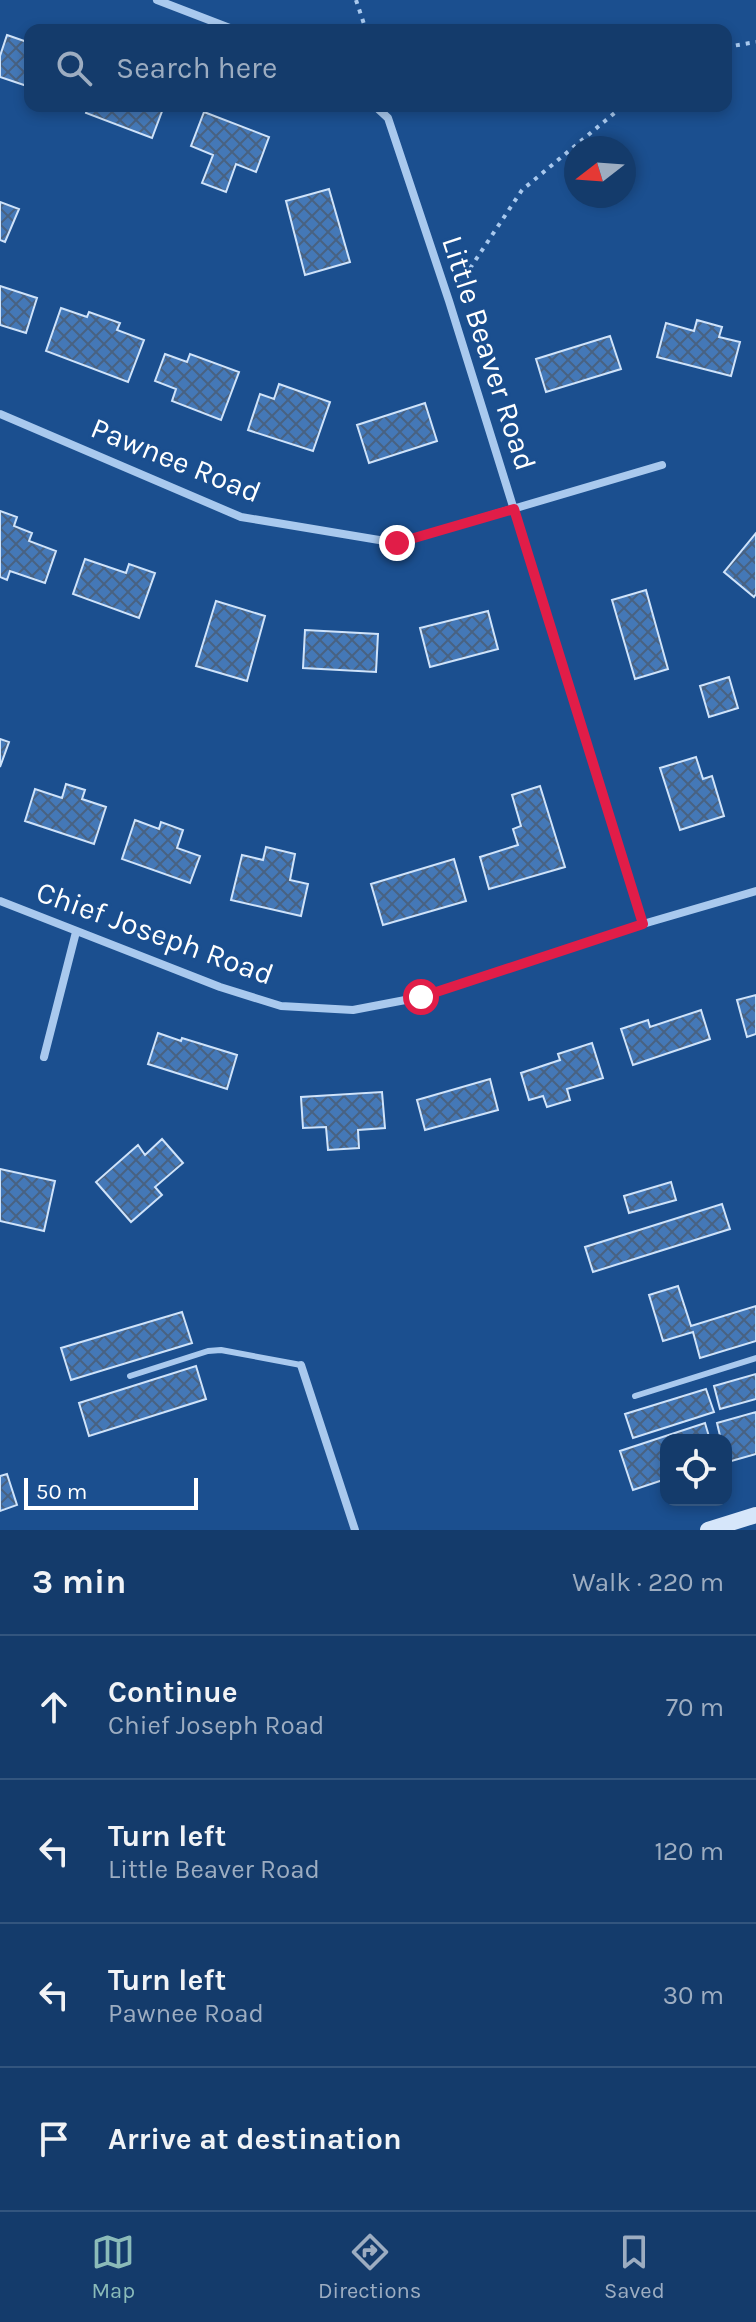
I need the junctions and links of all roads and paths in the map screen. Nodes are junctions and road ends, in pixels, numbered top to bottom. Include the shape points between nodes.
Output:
1 (157, 0) edge
2 (356, 0) edge
3 (219, 24) edge
4 (364, 24) edge
5 (756, 42) edge
6 (732, 46) edge
7 (382, 112) edge
8 (616, 112) edge
9 (449, 301) junction
10 (0, 414) edge
11 (662, 465) dead end
12 (514, 509) junction
13 (756, 891) edge
14 (0, 901) edge
15 (643, 924) junction
16 (76, 932) junction
17 (44, 1057) dead end
18 (756, 1358) edge
19 (301, 1365) joint
20 (130, 1376) dead end
21 (635, 1396) dead end
22 (756, 1515) edge
23 (355, 1530) edge
24 (708, 1530) edge

1 - 3 street
2 - 4 path
5 - 6 path
7 - 9 street, Little Beaver Road via 388,118
8 - 9 path via 522,190
9 - 12 street, Little Beaver Road
10 - 12 street, Pawnee Road via 241,517 397,543
11 - 12 street, Pawnee Road
12 - 15 street, Little Beaver Road
13 - 15 street, Chief Joseph Road
14 - 16 street, Chief Joseph Road
15 - 16 street, Chief Joseph Road via 421,997 353,1010 281,1006
16 - 17 street
18 - 21 lane
19 - 20 lane via 221,1350
19 - 23 street
22 - 24 main road

